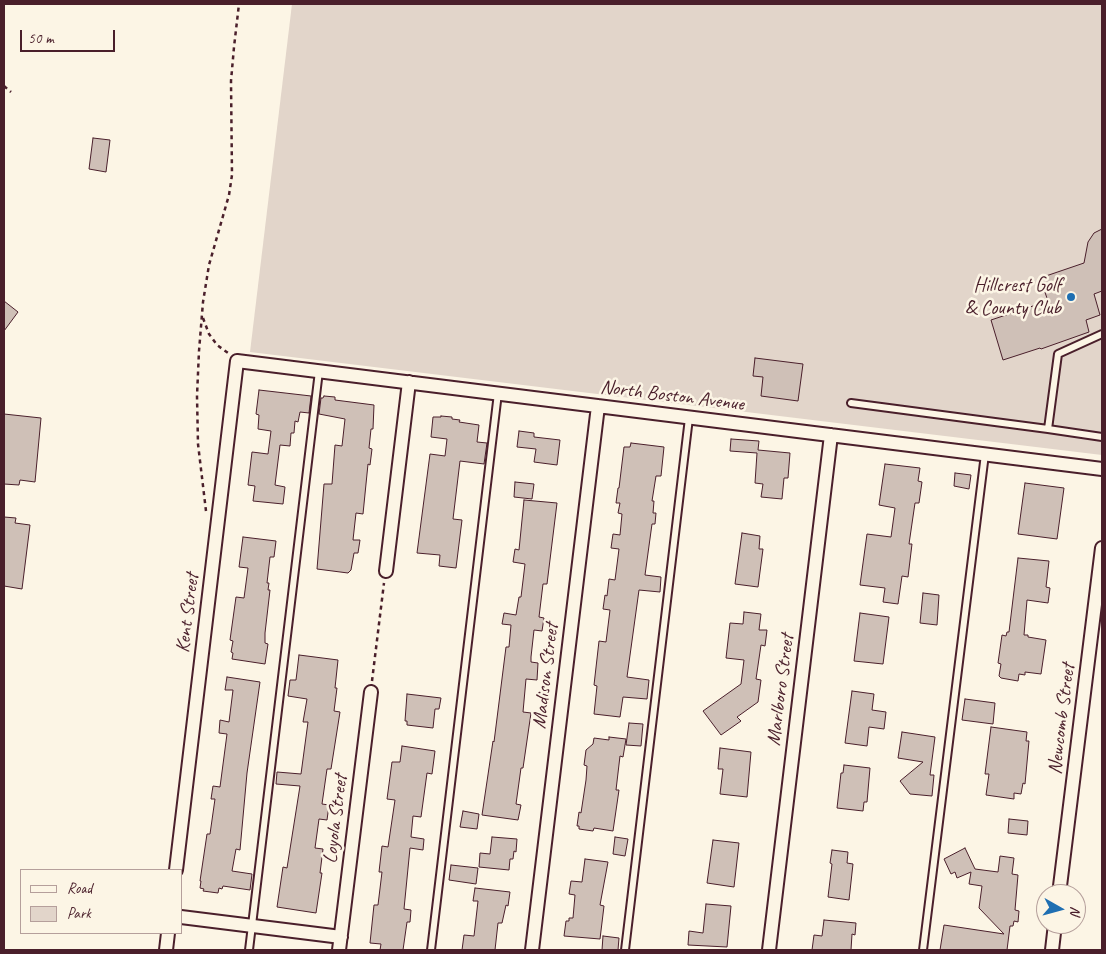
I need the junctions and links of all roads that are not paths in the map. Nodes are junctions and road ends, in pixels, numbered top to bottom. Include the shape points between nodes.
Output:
1 (1102, 334) edge
2 (237, 361) joint
3 (320, 371) junction
4 (409, 382) junction
5 (498, 393) junction
6 (851, 403) dead end
7 (598, 406) junction
8 (690, 418) junction
9 (1048, 430) junction
10 (831, 434) junction
11 (1102, 438) edge
12 (985, 454) junction
13 (1102, 469) edge
14 (1102, 548) edge
15 (386, 571) road end
16 (371, 692) road end
17 (176, 869) edge
18 (1060, 884) edge
19 (182, 917) edge
20 (252, 926) junction
21 (168, 934) edge
22 (1054, 934) edge
23 (340, 937) junction
24 (166, 950) edge
25 (249, 950) edge
26 (339, 950) edge
27 (431, 950) edge
28 (532, 950) edge
29 (625, 950) edge
30 (769, 950) edge
31 (923, 950) edge
32 (1052, 950) edge

1 - 9 lane via 1058,354
2 - 3 street, North Boston Avenue
2 - 17 street, Kent Street
3 - 4 street, North Boston Avenue
3 - 20 lane
4 - 5 street, North Boston Avenue
4 - 15 street
5 - 7 street, North Boston Avenue
5 - 27 lane
6 - 9 lane
7 - 8 street, North Boston Avenue
7 - 28 street, Madison Street
8 - 10 street, North Boston Avenue
8 - 29 lane
9 - 11 lane
10 - 12 street, North Boston Avenue
10 - 30 street, Marlboro Street
12 - 13 street, North Boston Avenue
12 - 31 lane
14 - 18 street, Newcomb Street
16 - 23 street, Loyola Street
19 - 20 street
20 - 23 street
20 - 25 lane
21 - 24 street
22 - 32 street
23 - 26 street, Loyola Street

